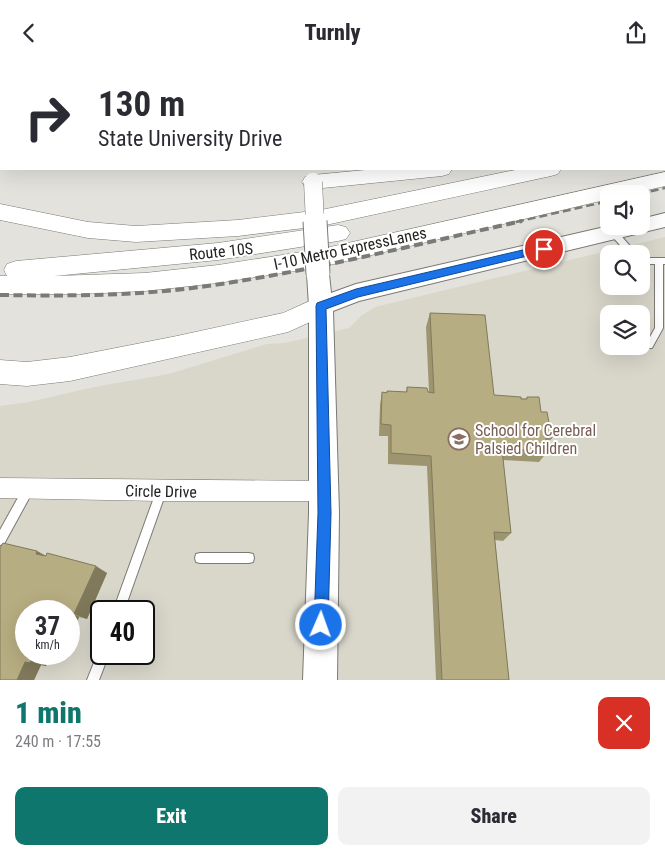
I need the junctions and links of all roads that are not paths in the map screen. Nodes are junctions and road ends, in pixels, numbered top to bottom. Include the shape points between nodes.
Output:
1 (420, 170) edge
2 (547, 170) edge
3 (644, 170) edge
4 (312, 175) edge
5 (665, 179) edge
6 (0, 194) edge
7 (0, 212) edge
8 (665, 220) edge
9 (650, 224) edge
10 (198, 230) junction
11 (600, 235) edge
12 (616, 235) edge
13 (625, 245) edge
14 (231, 254) junction
15 (662, 262) edge
16 (0, 271) edge
17 (0, 277) edge
18 (0, 285) edge
19 (321, 306) junction
20 (650, 344) edge
21 (0, 372) edge
22 (0, 488) edge
23 (29, 489) junction
24 (161, 491) junction
25 (323, 491) junction
26 (0, 540) edge
27 (200, 558) dead end
28 (249, 558) dead end
29 (122, 600) edge
30 (99, 665) edge
31 (93, 680) edge
32 (320, 680) edge

1 - 4 main road
2 - 10 main road via 321,218
3 - 14 main road, I-10 Metro ExpressLanes via 341,240 284,251
4 - 19 main road, bridge
5 - 18 main road, I-10 Metro ExpressLanes via 311,259 218,274 145,282
6 - 10 main road via 92,219
7 - 10 main road via 88,230 136,234
8 - 9 main road
11 - 19 main road via 356,293
12 - 13 lane
14 - 16 main road, Route 10S
14 - 17 main road, I-10 Metro ExpressLanes
15 - 20 lane via 659,328
19 - 21 main road via 288,322 70,369 27,374
19 - 25 main road
22 - 23 street, Circle Drive
23 - 24 street, Circle Drive
23 - 26 lane
24 - 25 street, Circle Drive
24 - 29 lane
25 - 32 main road
27 - 28 lane
30 - 31 lane

